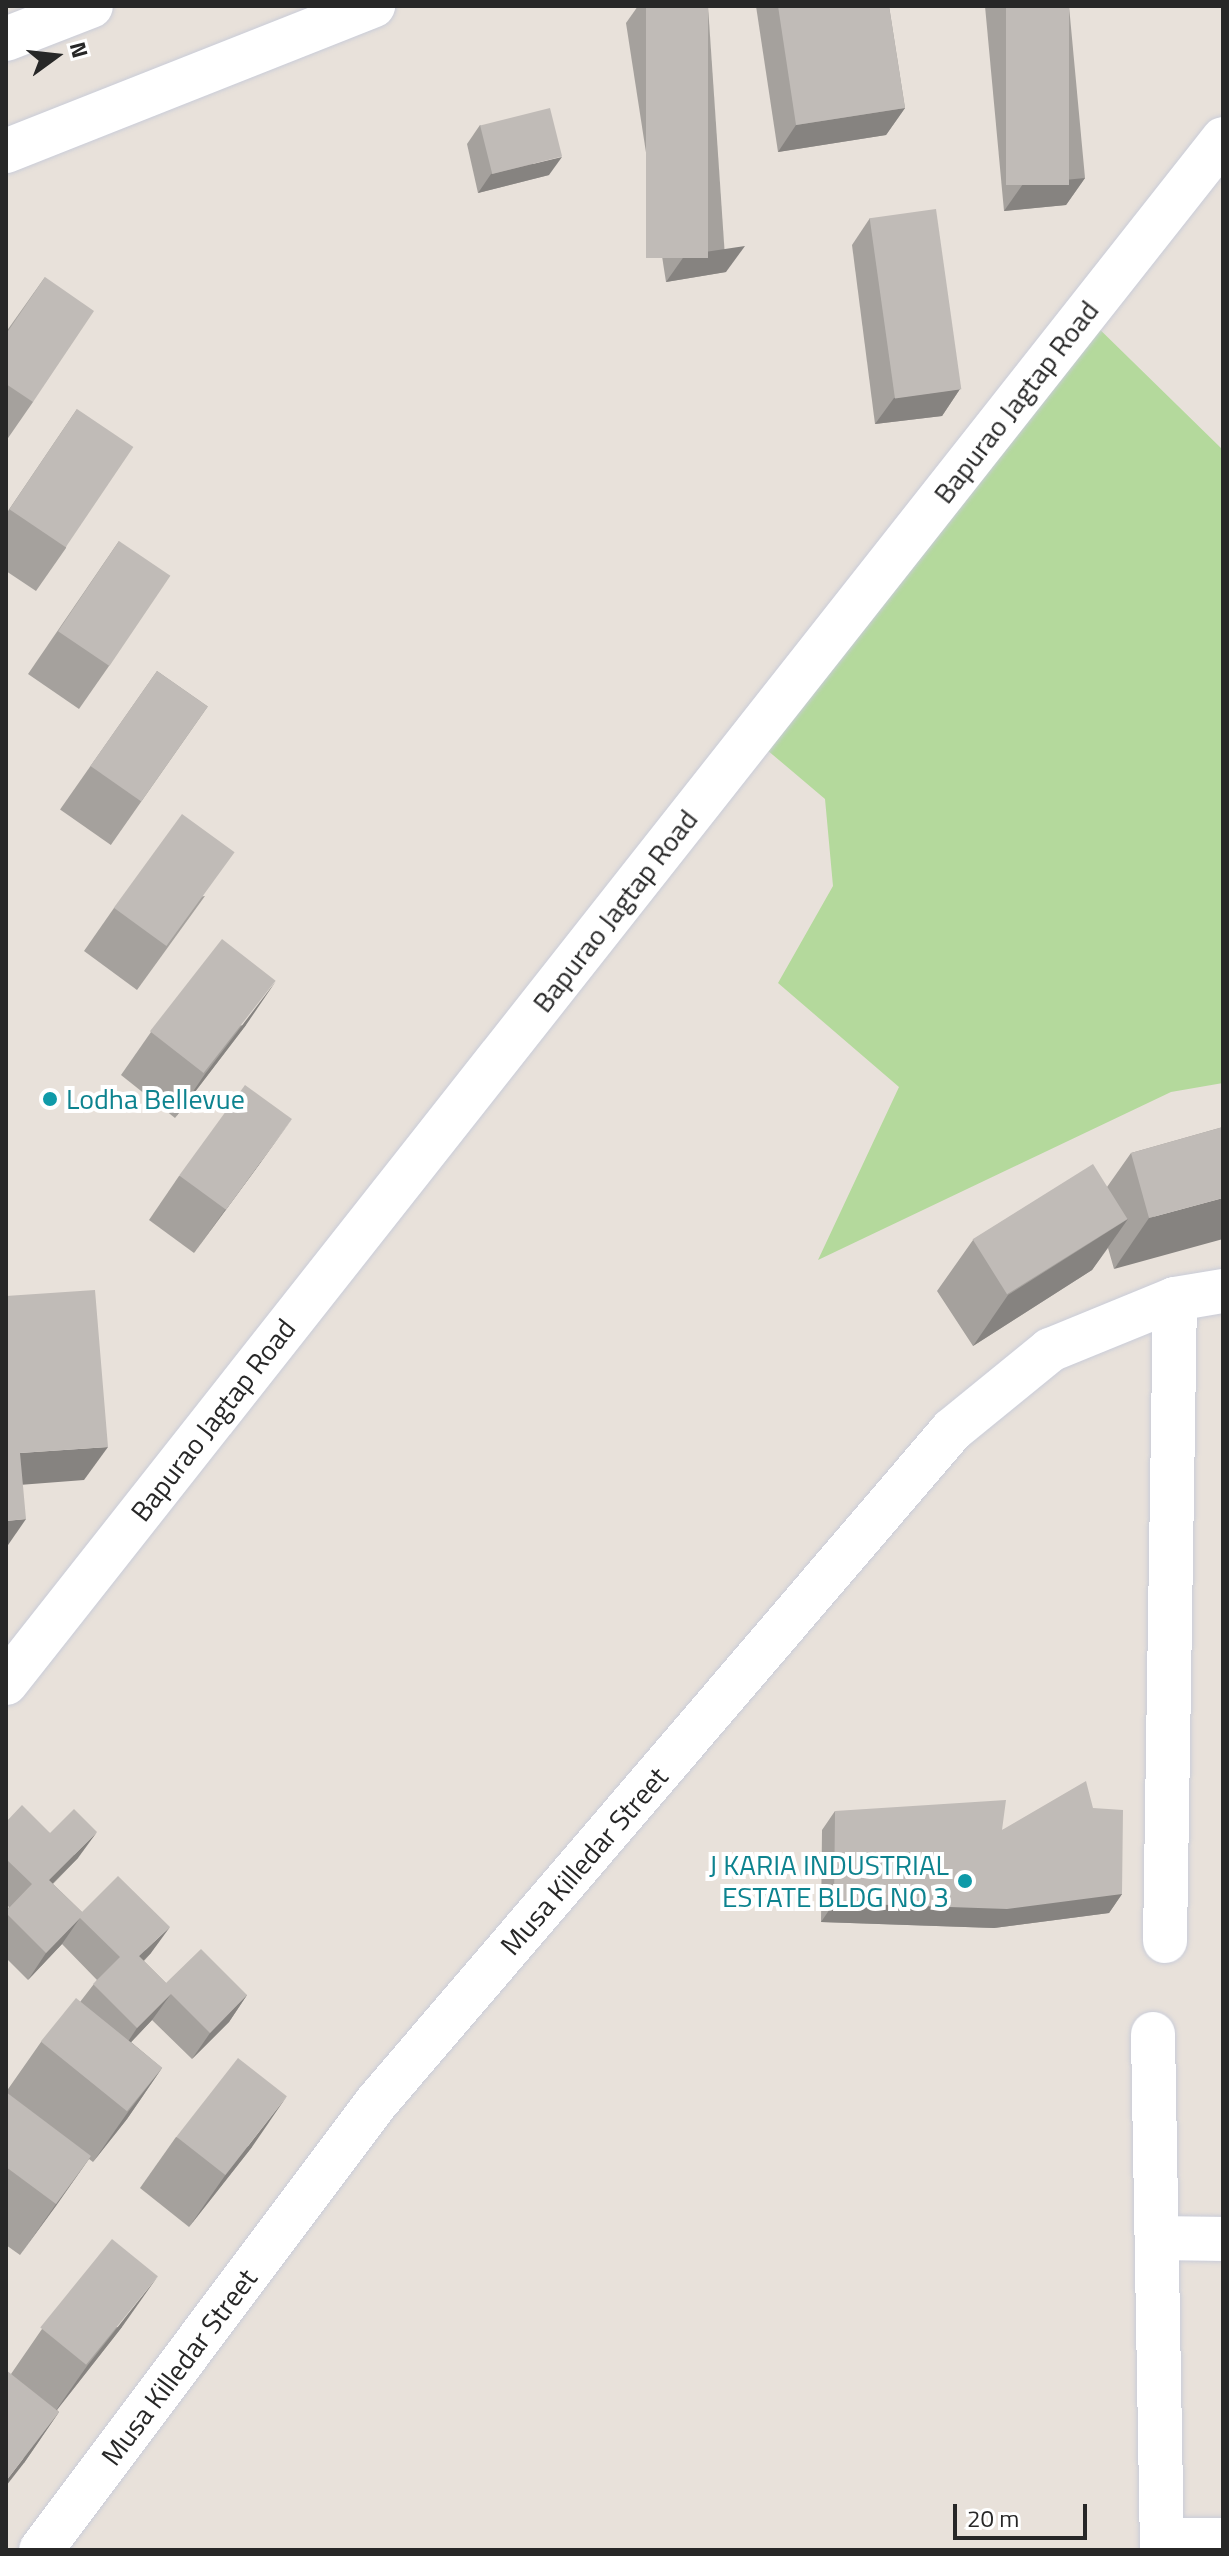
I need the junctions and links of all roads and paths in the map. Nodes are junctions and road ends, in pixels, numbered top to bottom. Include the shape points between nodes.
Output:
1 (91, 6) edge
2 (373, 6) edge
3 (6, 39) edge
4 (1223, 139) edge
5 (6, 151) edge
6 (1223, 1291) edge
7 (1175, 1299) junction
8 (6, 1683) edge
9 (1165, 1941) dead end
10 (1153, 2034) dead end
11 (1160, 2238) junction
12 (1223, 2239) edge
13 (1223, 2540) edge
14 (1162, 2545) edge
15 (41, 2550) edge

1 - 3 street
2 - 5 street
4 - 8 street, Bapurao Jagtap Road
6 - 7 street, Musa Killedar Street
7 - 9 street
7 - 15 street, Musa Killedar Street via 1050,1350 952,1430 376,2103
10 - 11 street
11 - 12 street
11 - 14 street
13 - 14 street

